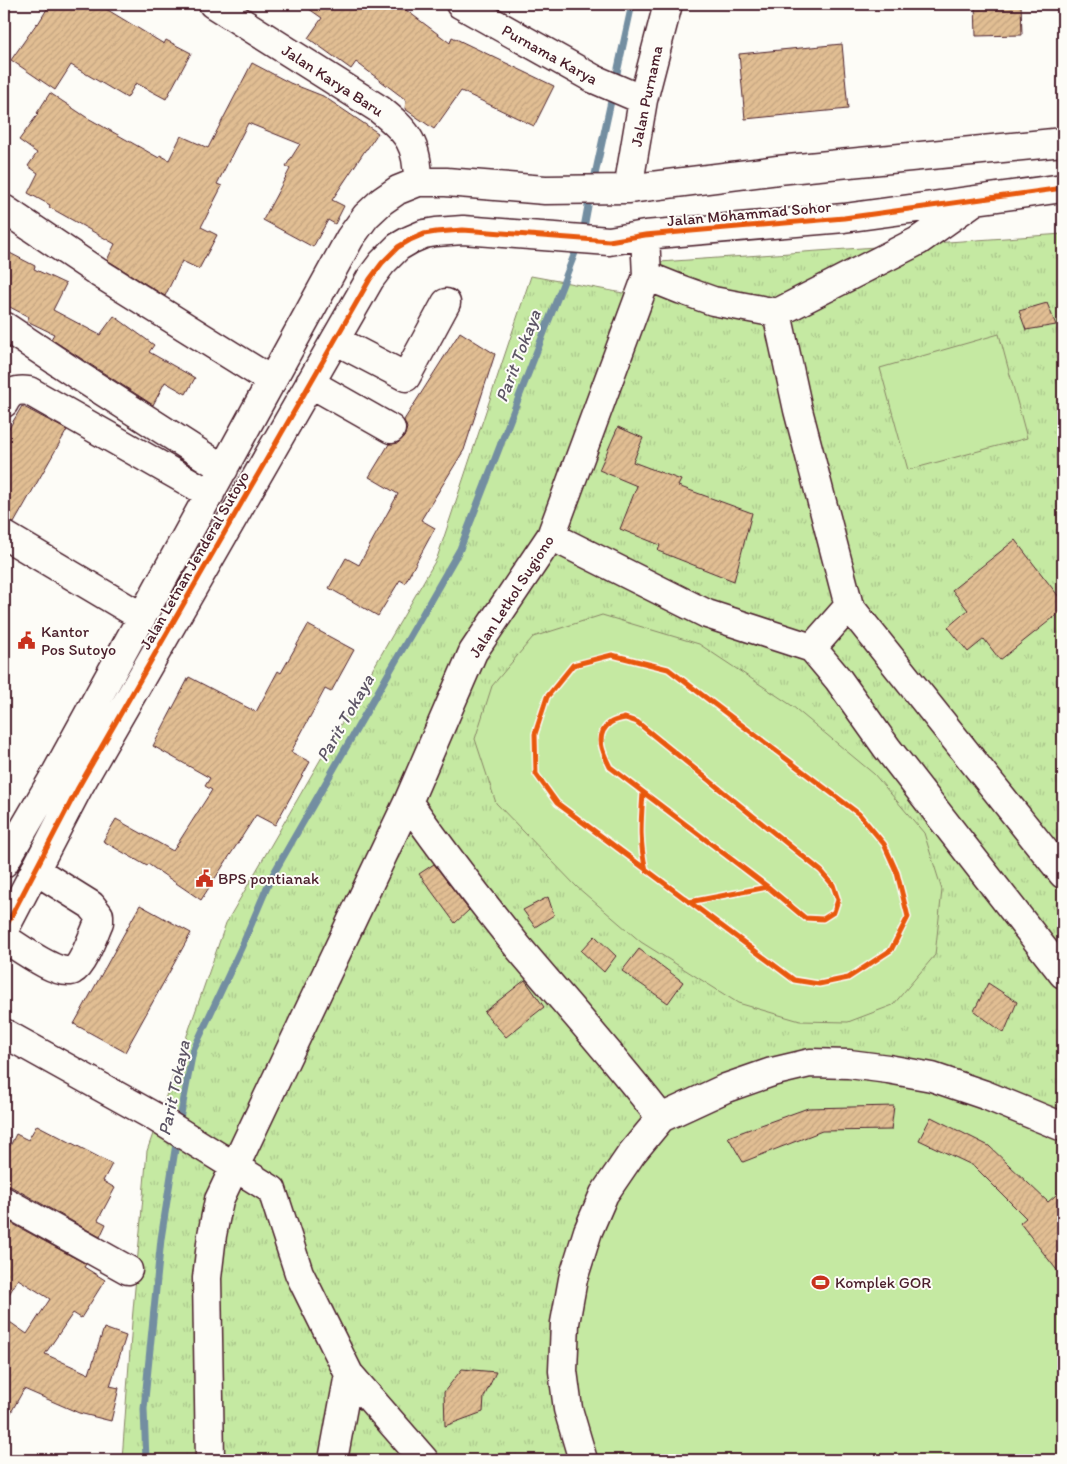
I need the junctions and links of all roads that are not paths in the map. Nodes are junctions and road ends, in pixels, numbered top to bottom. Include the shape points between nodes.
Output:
1 (213, 4) edge
2 (460, 4) edge
3 (668, 4) edge
4 (633, 96) junction
5 (1063, 142) edge
6 (418, 182) junction
7 (1063, 188) edge
8 (622, 189) junction
9 (976, 200) junction
10 (4, 209) edge
11 (901, 210) junction
12 (436, 232) joint
13 (645, 235) junction
14 (918, 241) junction
15 (647, 276) junction
16 (446, 303) dead end
17 (777, 313) junction
18 (4, 326) edge
19 (335, 340) junction
20 (272, 381) junction
21 (310, 383) junction
22 (4, 403) edge
23 (391, 429) dead end
24 (224, 469) junction
25 (210, 494) junction
26 (4, 535) edge
27 (551, 536) junction
28 (850, 606) junction
29 (142, 617) junction
30 (812, 648) junction
31 (54, 777) junction
32 (78, 788) junction
33 (408, 802) junction
34 (4, 863) edge
35 (35, 870) junction
36 (1063, 874) edge
37 (4, 930) edge
38 (4, 938) edge
39 (1063, 974) edge
40 (4, 1033) edge
41 (661, 1118) junction
42 (1063, 1127) edge
43 (234, 1167) junction
44 (4, 1201) edge
45 (128, 1270) dead end
46 (350, 1374) junction
47 (210, 1460) edge
48 (333, 1460) edge
49 (424, 1460) edge
50 (584, 1460) edge

1 - 6 street, Jalan Karya Baru via 380,109 395,122 408,135 416,153
2 - 4 street, Purnama Karya via 594,79
3 - 4 street, Jalan Purnama
4 - 8 street, Jalan Purnama
5 - 8 street
6 - 8 street via 546,190
6 - 20 street, Jalan Letnan Jenderal Sutoyo via 398,190 366,216 350,238
7 - 9 street, Jalan Mohammad Sohor
9 - 11 street, Jalan Mohammad Sohor
9 - 14 street
10 - 20 street via 99,273
11 - 13 street, Jalan Mohammad Sohor
11 - 14 street
12 - 13 street, Jalan Mohammad Sohor via 463,230 609,241
12 - 19 street, Jalan Letnan Jenderal Sutoyo via 410,240 382,263
13 - 15 street, Jalan Letkol Sugiono
14 - 17 street
15 - 17 street via 713,301
15 - 27 street, Jalan Letkol Sugiono
16 - 19 street via 406,377
17 - 28 street via 798,410
18 - 24 street
19 - 21 street, Jalan Letnan Jenderal Sutoyo
20 - 24 street, Jalan Letnan Jenderal Sutoyo
21 - 23 street
21 - 32 street, Jalan Letnan Jenderal Sutoyo
22 - 25 street via 13,391 29,391
24 - 25 street, Jalan Letnan Jenderal Sutoyo
25 - 29 street, Jalan Letnan Jenderal Sutoyo
26 - 29 street
27 - 30 street via 707,614
27 - 33 street, Jalan Letkol Sugiono via 474,652
28 - 30 street
28 - 36 street
29 - 31 street, Jalan Letnan Jenderal Sutoyo
30 - 39 street
31 - 32 street
31 - 34 street, Jalan Letnan Jenderal Sutoyo
32 - 35 street, Jalan Letnan Jenderal Sutoyo
33 - 41 street via 458,873
33 - 43 street, Jalan Letkol Sugiono
35 - 37 street, Jalan Letnan Jenderal Sutoyo
35 - 38 street via 91,905 99,915 99,922 79,965 68,972 56,970
40 - 43 street via 155,1118
41 - 42 street via 726,1088 810,1063 849,1064 932,1078 985,1095
41 - 50 street via 604,1194 573,1279 565,1323 563,1371 568,1409
43 - 46 street via 272,1190 300,1273
43 - 47 street, Jalan Letkol Sugiono via 219,1200 207,1278
44 - 45 street
46 - 48 street
46 - 49 street

